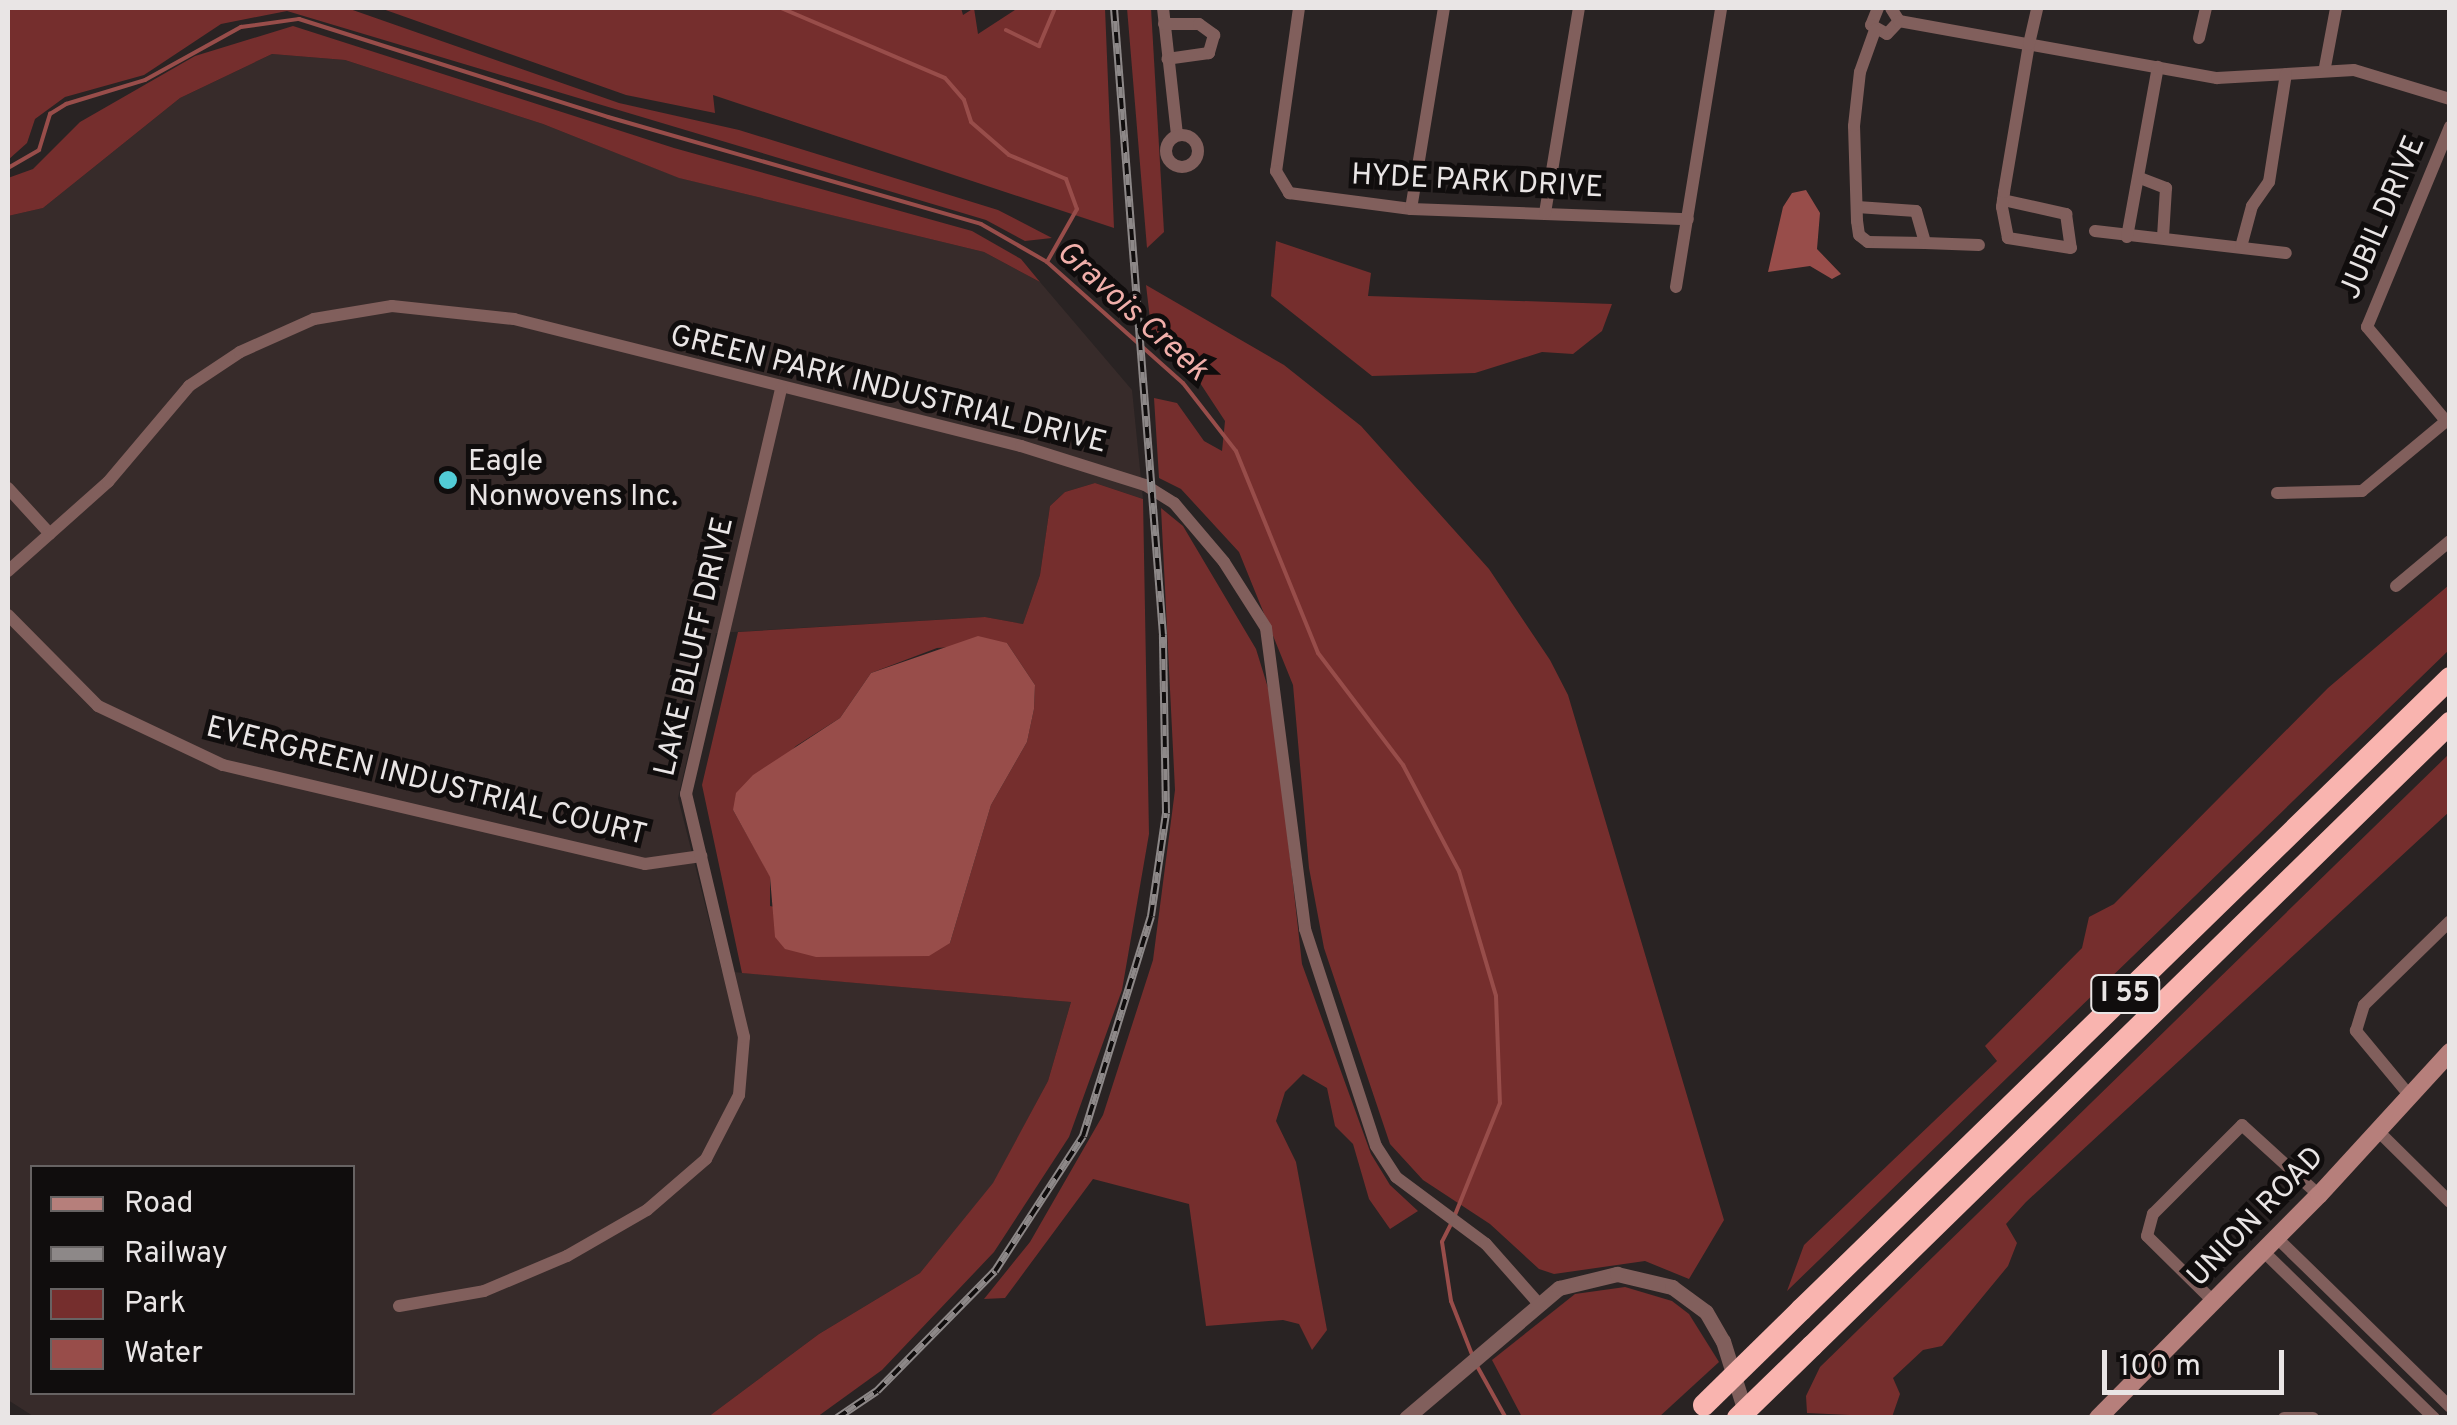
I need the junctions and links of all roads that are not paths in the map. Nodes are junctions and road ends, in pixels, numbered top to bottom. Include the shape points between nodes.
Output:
1 (1163, 8) edge
2 (1299, 8) edge
3 (1444, 8) edge
4 (1578, 8) edge
5 (1721, 8) edge
6 (1878, 8) edge
7 (1891, 8) edge
8 (2037, 8) edge
9 (2206, 8) edge
10 (2336, 8) edge
11 (1899, 21) junction
12 (1164, 24) junction
13 (1875, 30) junction
14 (2200, 38) dead end
15 (2029, 44) junction
16 (1167, 59) junction
17 (2158, 67) junction
18 (2325, 67) junction
19 (2286, 74) junction
20 (2450, 98) edge
21 (2450, 126) edge
22 (1177, 135) dead end
23 (2140, 178) junction
24 (2003, 200) junction
25 (1857, 207) junction
26 (1410, 209) junction
27 (1545, 213) junction
28 (1688, 219) junction
29 (2095, 231) dead end
30 (2127, 236) junction
31 (2163, 238) junction
32 (1925, 243) junction
33 (1979, 245) dead end
34 (2241, 247) junction
35 (2286, 253) dead end
36 (1676, 286) dead end
37 (781, 388) junction
38 (2448, 419) edge
39 (8, 488) edge
40 (2277, 493) dead end
41 (50, 534) junction
42 (2450, 542) edge
43 (8, 571) edge
44 (2396, 586) dead end
45 (8, 615) edge
46 (2450, 678) edge
47 (2450, 723) edge
48 (701, 856) junction
49 (2450, 922) edge
50 (2450, 1052) edge
51 (2410, 1096) junction
52 (2378, 1130) junction
53 (2319, 1195) junction
54 (2450, 1202) edge
55 (2271, 1245) junction
56 (2214, 1302) junction
57 (1539, 1304) junction
58 (399, 1306) dead end
59 (2450, 1407) edge
60 (1697, 1411) edge
61 (2307, 1416) edge
62 (1406, 1418) edge
63 (1738, 1418) edge
64 (1747, 1418) edge
65 (2098, 1418) edge
66 (2284, 1418) edge
67 (2434, 1418) edge

1 - 12 street
2 - 26 street, HYDE PARK DRIVE via 1276,171 1296,196
3 - 26 street
4 - 27 street
5 - 28 street
6 - 13 street via 1870,20
7 - 11 street
8 - 15 street
9 - 14 street
10 - 18 street
11 - 13 street via 1887,34
11 - 15 street
12 - 16 street
12 - 16 street via 1199,24 1214,36 1209,53
13 - 25 street via 1860,72 1854,126
15 - 17 street
15 - 24 street
16 - 22 street
17 - 19 street via 2217,78
17 - 23 street
18 - 19 street
18 - 20 street
19 - 34 street via 2270,182 2252,206
21 - 38 street, JUBIL DRIVE via 2367,327
23 - 30 street
23 - 31 street via 2166,188
24 - 24 street via 2008,238 2072,248 2066,214
25 - 32 street via 1916,211
25 - 32 street via 1860,235 1868,242
26 - 27 street, HYDE PARK DRIVE
27 - 28 street, HYDE PARK DRIVE
28 - 36 street
29 - 30 street
30 - 31 street
31 - 34 street
32 - 33 street
34 - 35 street
37 - 41 street, GREEN PARK INDUSTRIAL DRIVE via 476,312 392,306 314,319 240,352 189,386 108,482
37 - 48 street, LAKE BLUFF DRIVE via 686,794
37 - 57 street, GREEN PARK INDUSTRIAL DRIVE via 1021,446 1145,485 1174,504 1224,562 1266,628 1280,700 1294,862 1324,996 1376,1146 1396,1177 1462,1226
38 - 40 street via 2362,491
39 - 41 street
41 - 43 street, GREEN PARK INDUSTRIAL DRIVE
42 - 44 street
45 - 48 street, EVERGREEN INDUSTRIAL COURT via 98,706 223,765 645,864
46 - 60 highway, I 55, bridge
47 - 63 highway, I 55, bridge
48 - 58 street, LAKE BLUFF DRIVE via 744,1037 739,1095 706,1160 646,1210 567,1256 484,1291
49 - 51 street via 2378,990 2358,1022 2358,1040
50 - 51 main road, UNION ROAD
51 - 52 main road, UNION ROAD
52 - 53 main road, UNION ROAD
52 - 54 street
53 - 55 main road, UNION ROAD
53 - 56 street via 2242,1125 2152,1214 2147,1236
55 - 56 main road, UNION ROAD
55 - 59 street
55 - 67 street
56 - 65 main road, UNION ROAD
57 - 62 street
57 - 64 street via 1570,1282 1601,1275 1638,1276 1685,1294 1723,1340
61 - 66 street

